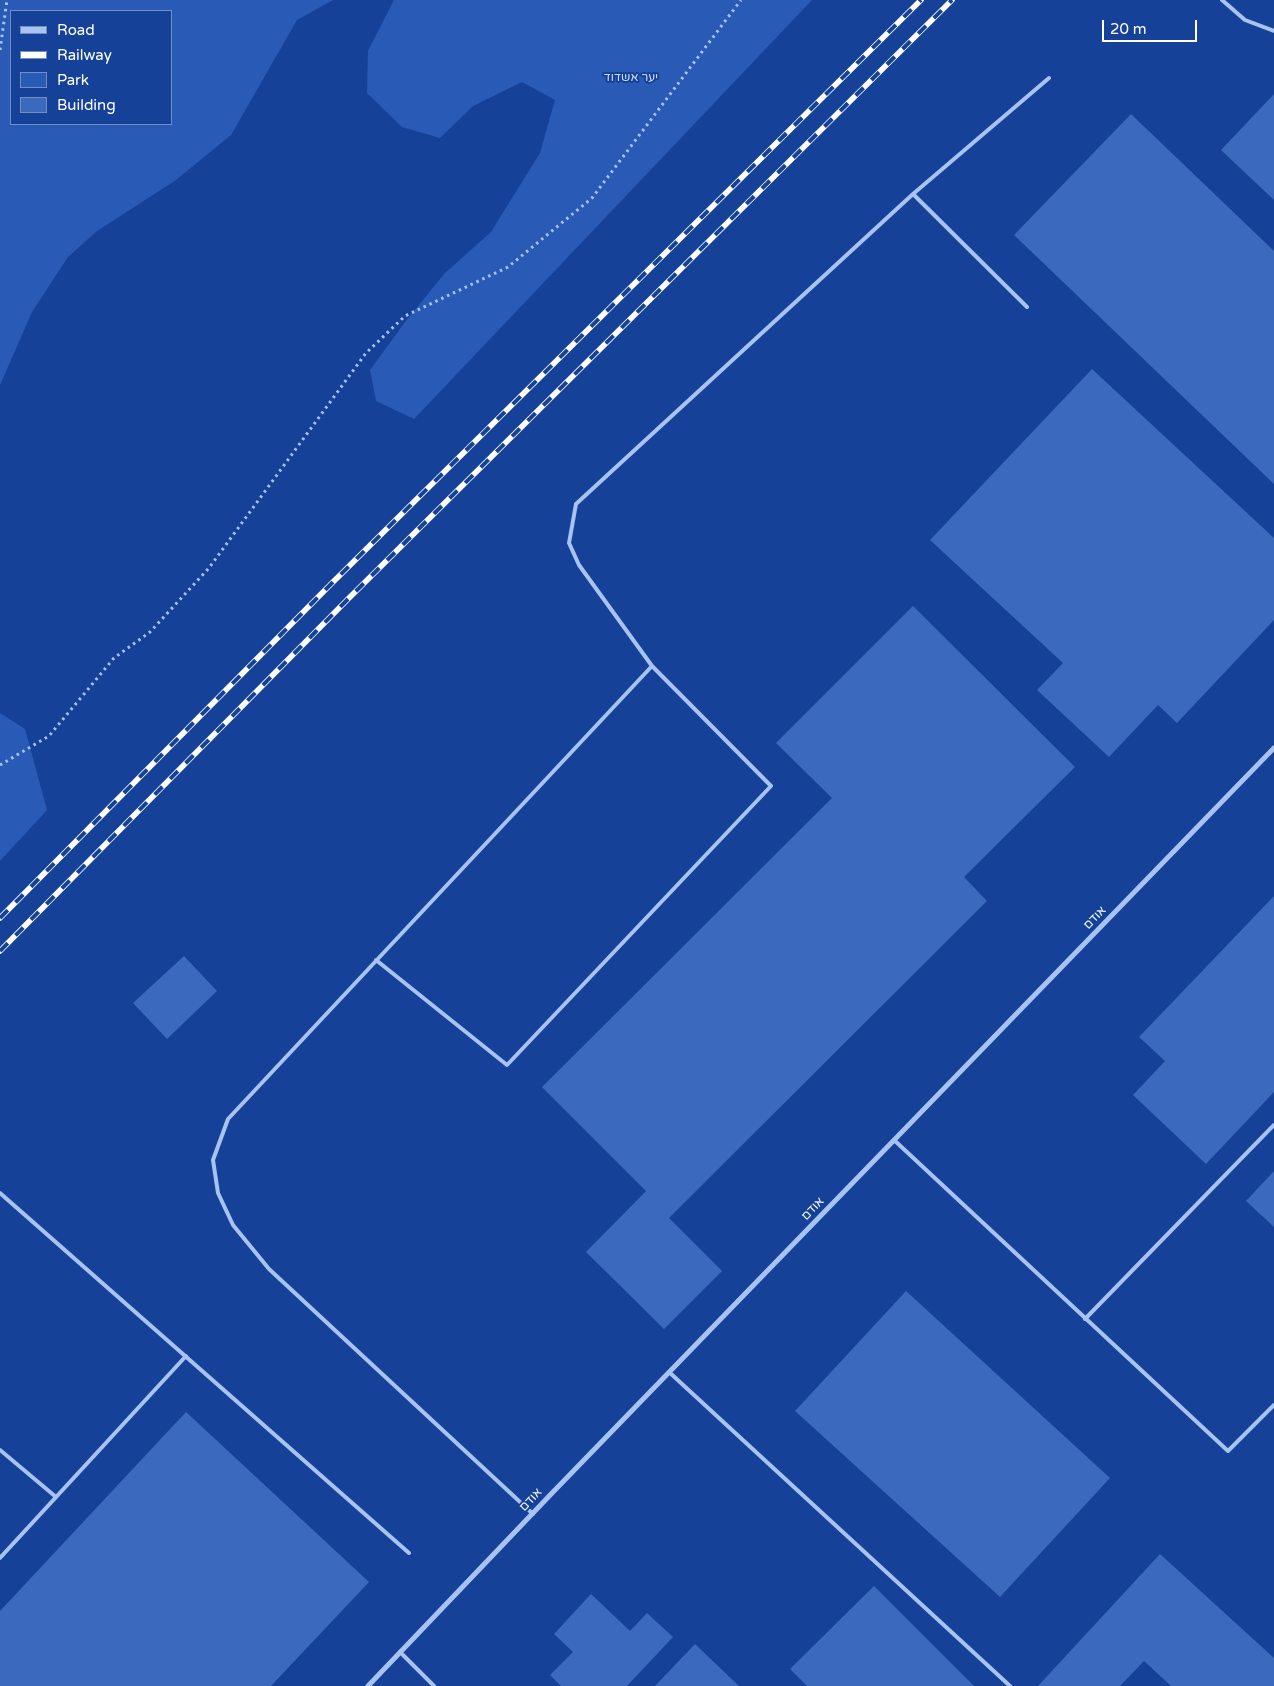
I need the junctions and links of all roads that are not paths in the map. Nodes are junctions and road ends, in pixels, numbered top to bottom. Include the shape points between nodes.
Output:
1 (1222, 0) edge
2 (1274, 31) edge
3 (1049, 78) dead end
4 (913, 194) junction
5 (1027, 307) dead end
6 (652, 666) junction
7 (1274, 748) edge
8 (376, 960) junction
9 (1274, 1125) edge
10 (894, 1140) junction
11 (0, 1193) edge
12 (1085, 1319) junction
13 (186, 1356) junction
14 (669, 1372) junction
15 (1274, 1405) edge
16 (0, 1450) edge
17 (56, 1497) junction
18 (533, 1514) junction
19 (409, 1553) dead end
20 (0, 1558) edge
21 (400, 1652) junction
22 (368, 1686) edge
23 (434, 1686) edge
24 (1010, 1686) edge

1 - 2 lane via 1245,20
3 - 4 lane
4 - 5 lane
4 - 6 lane via 576,504 569,543 579,565
6 - 8 lane
6 - 8 lane via 772,786 507,1065
7 - 10 street, אודם
8 - 18 lane via 228,1119 213,1160 218,1194 233,1225 269,1268
9 - 12 lane
10 - 12 lane
10 - 14 street, אודם
11 - 13 lane
12 - 15 lane via 1228,1451
13 - 17 lane
13 - 19 lane
14 - 18 street, אודם
14 - 24 lane
16 - 17 lane
17 - 20 lane
18 - 21 street, אודם
21 - 22 street, אודם
21 - 23 lane

